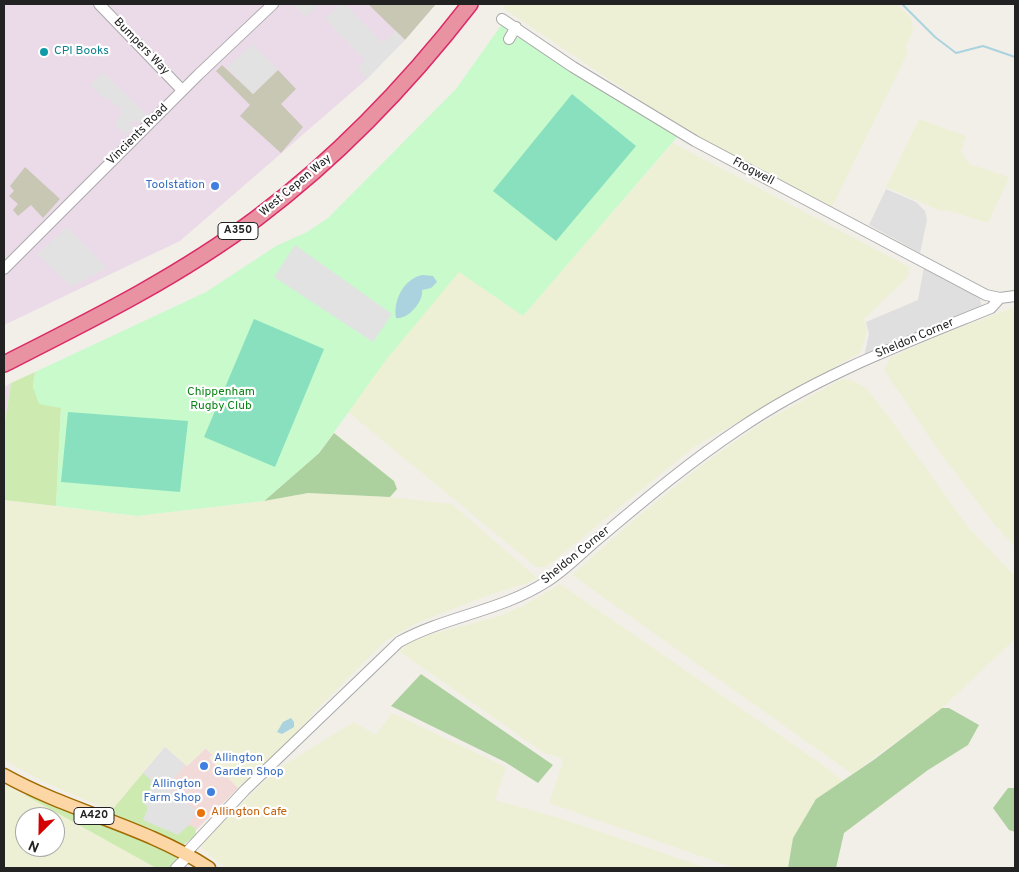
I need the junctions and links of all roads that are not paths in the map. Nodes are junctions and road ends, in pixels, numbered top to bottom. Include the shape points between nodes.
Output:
1 (99, 4) edge
2 (273, 4) edge
3 (470, 4) edge
4 (502, 19) dead end
5 (516, 27) junction
6 (509, 39) dead end
7 (182, 90) junction
8 (4, 269) edge
9 (1015, 296) edge
10 (1000, 298) junction
11 (4, 364) edge
12 (4, 775) edge
13 (188, 854) junction
14 (176, 868) edge
15 (209, 868) edge

1 - 7 street, Bumpers Way
2 - 7 street, Vincients Road
3 - 11 highway, West Cepen Way / A350 via 380,110 274,205 158,283
4 - 5 street, Frogwell
5 - 6 street
5 - 10 street, Frogwell via 573,67 695,141 919,261 986,295
7 - 8 street, Vincients Road
9 - 10 street
10 - 13 street, Sheldon Corner via 991,308 808,388 740,428 654,492 548,581 523,595 419,631 399,642 245,790
12 - 13 main road, A420 via 53,800 153,837
13 - 14 street, Sheldon Corner
13 - 15 main road, A420

